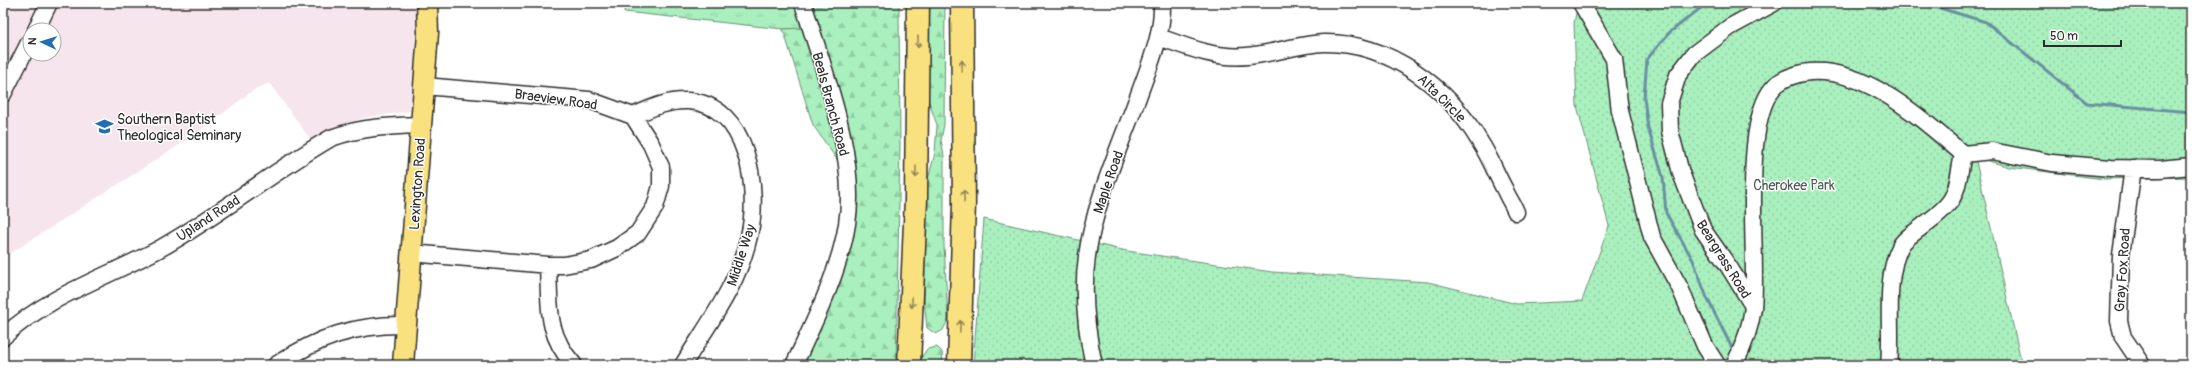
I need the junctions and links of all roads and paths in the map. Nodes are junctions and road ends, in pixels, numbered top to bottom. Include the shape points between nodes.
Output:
1 (49, 3) edge
2 (427, 3) edge
3 (803, 3) edge
4 (918, 3) edge
5 (962, 3) edge
6 (1162, 3) edge
7 (1581, 3) edge
8 (1774, 3) edge
9 (40, 22) edge
10 (1159, 37) junction
11 (22, 57) edge
12 (424, 86) junction
13 (3, 94) edge
14 (633, 116) junction
15 (422, 125) junction
16 (1963, 154) junction
17 (2191, 166) edge
18 (2133, 168) junction
19 (1516, 212) dead end
20 (411, 253) junction
21 (548, 265) junction
22 (1753, 306) junction
23 (406, 325) junction
24 (3, 337) edge
25 (276, 365) edge
26 (403, 365) edge
27 (574, 365) edge
28 (683, 365) edge
29 (794, 365) edge
30 (909, 365) edge
31 (959, 365) edge
32 (1094, 365) edge
33 (1717, 365) edge
34 (1734, 365) edge
35 (1889, 365) edge
36 (2142, 365) edge

1 - 9 street
2 - 12 main road, Lexington Road via 428,33
3 - 29 street, Beals Branch Road via 841,130 848,169 849,200 841,253
4 -> 30 highway via 916,192
31 -> 5 highway via 964,203
6 - 10 street, Maple Road
7 - 33 street via 1614,59 1620,111 1652,237 1680,288 1705,346
8 - 22 street, Beargrass Road via 1741,20 1694,54 1678,75 1669,103 1670,131 1681,173 1703,230
10 - 19 street, Alta Circle via 1190,48 1230,56 1247,56 1310,44 1339,44 1370,50 1400,62 1426,79 1469,125 1491,161
10 - 32 street, Maple Road via 1092,231 1087,256 1086,312
11 - 13 street
12 - 14 street, Braeview Road via 589,100
12 - 15 main road, Lexington Road
14 - 21 street via 652,144 661,167 661,186 655,207 638,233 617,248 591,260
14 - 28 street, Middle Way via 674,101 695,102 713,108 727,119 736,131 745,152 753,183 754,210 743,256 723,305
15 - 20 main road, Lexington Road
15 - 24 street, Upland Road via 375,127 331,138 189,231 136,260 52,300
16 - 18 street via 1992,151 2060,164
16 - 22 street via 1905,105 1860,82 1815,72 1793,75 1780,82 1767,98 1757,138 1754,173
16 - 35 street via 1953,201 1907,238 1897,254 1891,277
17 - 18 street
18 - 36 street, Gray Fox Road via 2121,254 2118,321 2123,337
20 - 21 street
20 - 23 main road, Lexington Road
21 - 27 street via 551,324 557,342
22 - 34 street via 1746,343
23 - 25 street via 343,332 308,345
23 - 26 main road, Lexington Road

